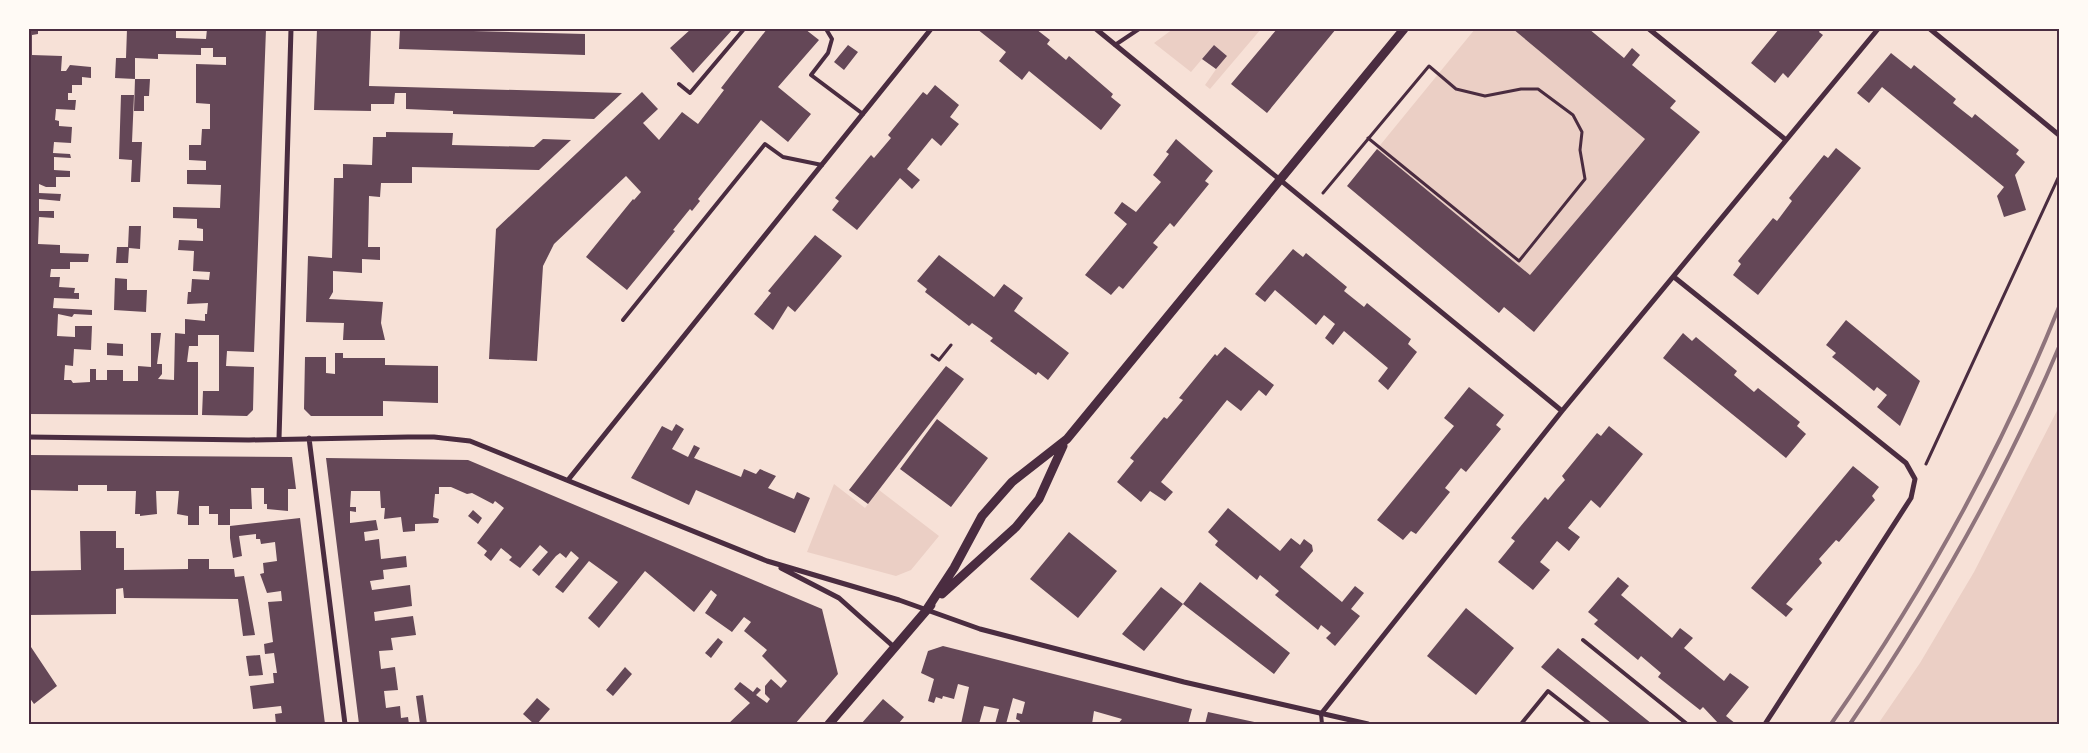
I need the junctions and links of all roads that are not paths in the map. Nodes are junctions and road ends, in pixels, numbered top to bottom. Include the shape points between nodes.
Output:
1 (291, 29) edge
2 (744, 29) edge
3 (826, 29) edge
4 (932, 29) edge
5 (1096, 29) edge
6 (1139, 29) edge
7 (1404, 29) edge
8 (1649, 29) edge
9 (1878, 29) edge
10 (1930, 29) edge
11 (1115, 45) junction
12 (679, 84) dead end
13 (863, 114) junction
14 (2059, 135) edge
15 (1786, 140) junction
16 (822, 165) junction
17 (1280, 180) junction
18 (1674, 277) junction
19 (623, 320) dead end
20 (1562, 411) junction
21 (29, 437) edge
22 (309, 438) junction
23 (279, 439) junction
24 (1067, 439) junction
25 (568, 480) junction
26 (767, 561) junction
27 (927, 609) junction
28 (1583, 640) dead end
29 (894, 647) junction
30 (1321, 714) junction
31 (345, 724) edge
32 (829, 724) edge
33 (1322, 724) edge
34 (1364, 724) edge
35 (1521, 724) edge
36 (1590, 724) edge
37 (1687, 724) edge
38 (1765, 724) edge

1 - 23 street
2 - 12 lane via 690,93
3 - 13 lane via 832,39 828,53 812,75
4 - 13 street
5 - 11 street
6 - 11 lane
7 - 17 street
8 - 15 street
9 - 15 street
10 - 14 street
11 - 17 street
13 - 16 street
15 - 18 street
16 - 19 lane via 783,157 765,144
16 - 25 street
17 - 20 street
17 - 24 street
18 - 20 street
18 - 38 street via 1906,463 1915,479 1911,498
20 - 30 street
21 - 23 street
22 - 23 street
22 - 25 street via 452,438 487,447
22 - 31 street
24 - 27 street via 1012,482 982,516
24 - 27 street via 1039,498 1016,527
25 - 26 street
26 - 27 street
26 - 29 street via 839,598
27 - 29 street
27 - 30 street via 990,631
28 - 37 lane
29 - 32 street
30 - 33 lane
30 - 34 street
35 - 36 lane via 1548,691

